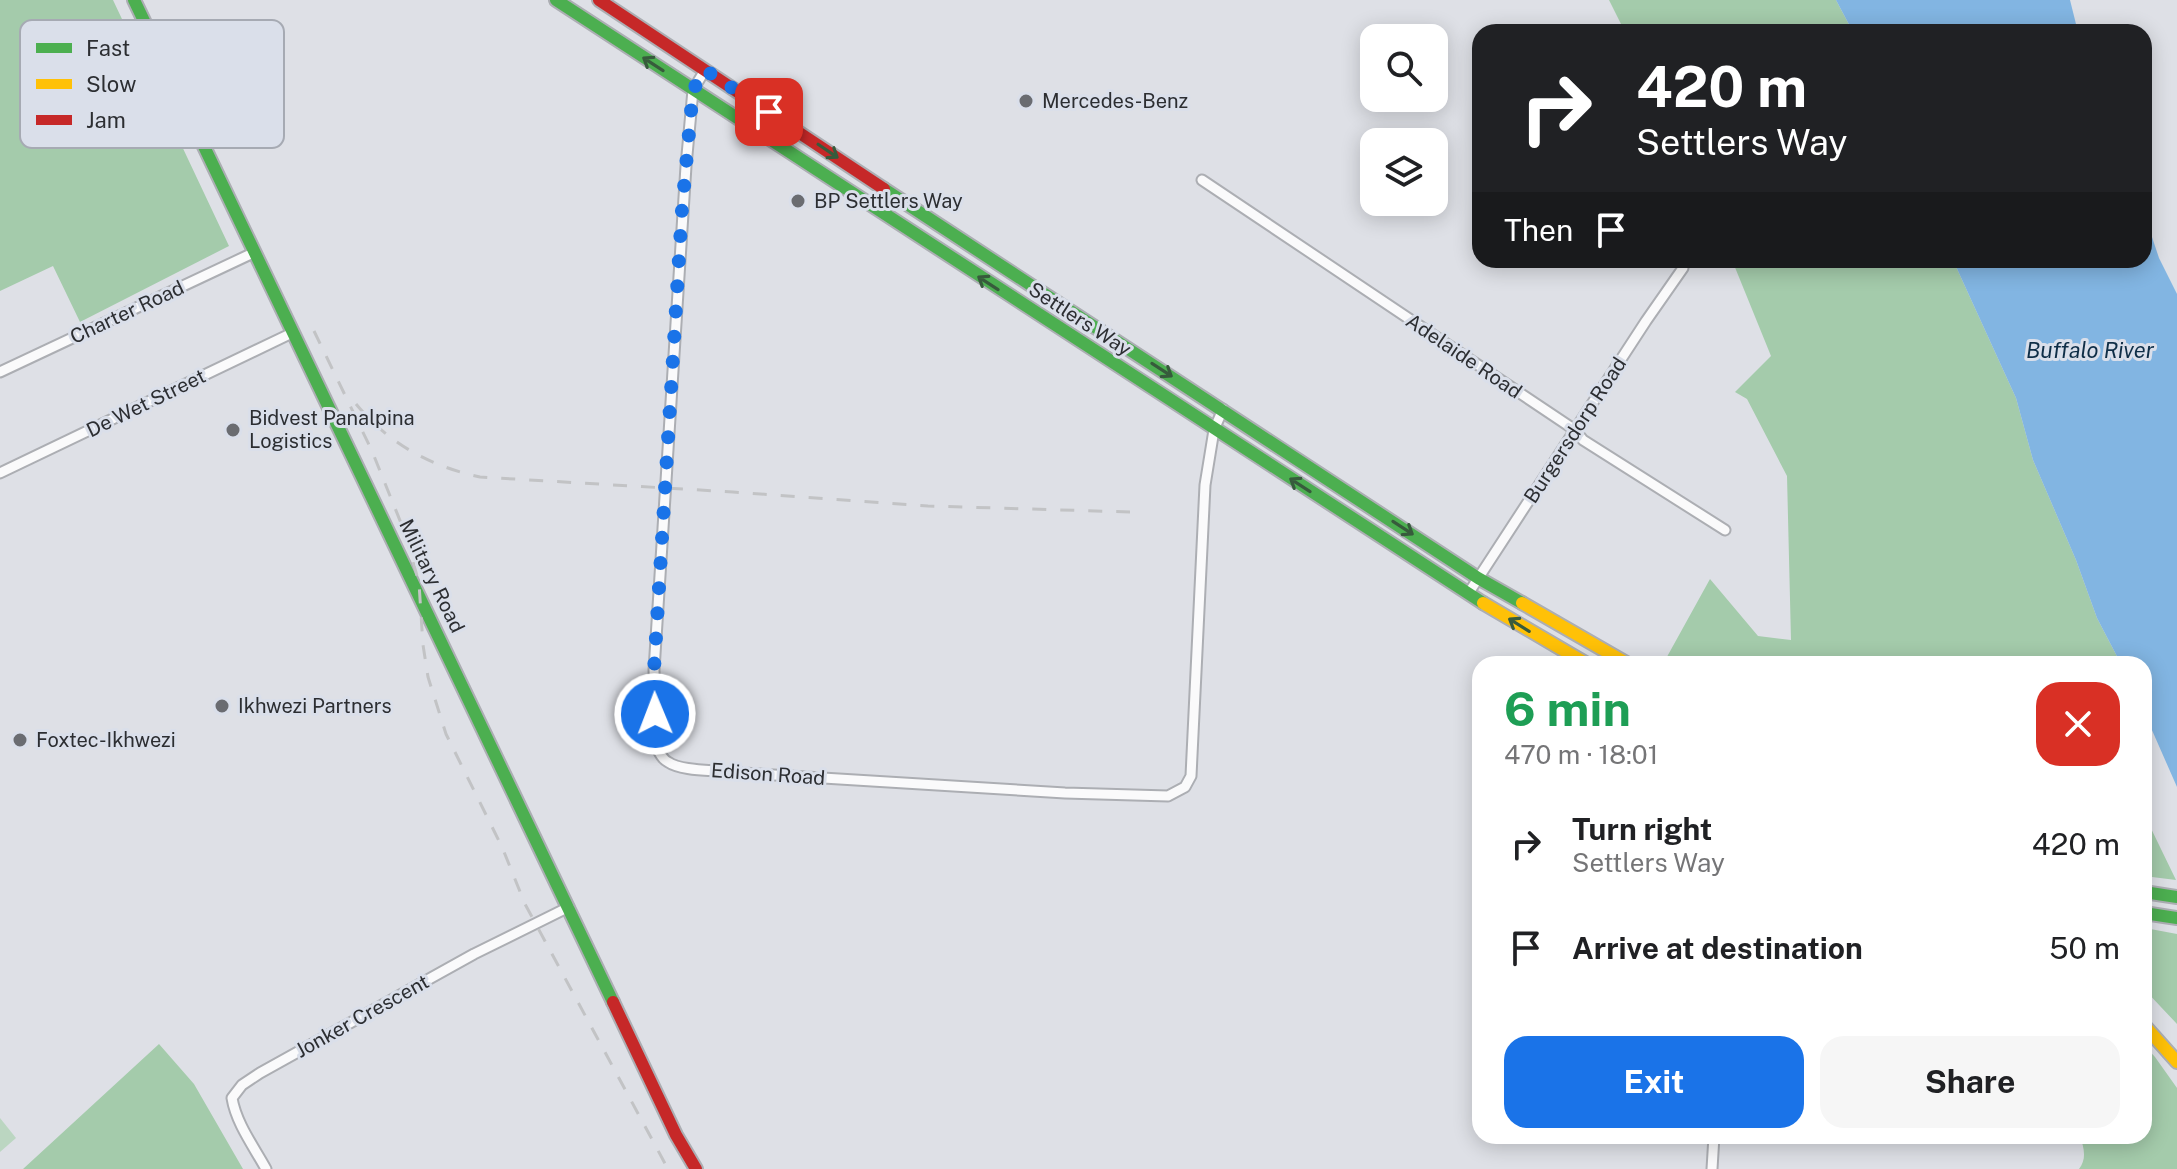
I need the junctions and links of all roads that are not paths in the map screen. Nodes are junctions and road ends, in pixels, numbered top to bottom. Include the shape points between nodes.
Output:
1 (134, 0) edge
2 (556, 0) edge
3 (599, 0) edge
4 (143, 20) edge
5 (705, 70) junction
6 (693, 90) junction
7 (204, 148) edge
8 (1202, 180) dead end
9 (253, 253) junction
10 (1683, 268) dead end
11 (292, 333) junction
12 (0, 372) edge
13 (1223, 409) junction
14 (1214, 430) junction
15 (1575, 430) junction
16 (0, 473) edge
17 (1725, 530) dead end
18 (1478, 578) junction
19 (1468, 594) junction
20 (1573, 656) edge
21 (1614, 656) edge
22 (2152, 893) edge
23 (2177, 897) edge
24 (569, 907) junction
25 (2152, 914) edge
26 (2177, 918) edge
27 (2152, 1034) edge
28 (2177, 1062) edge
29 (1714, 1144) edge
30 (266, 1169) edge
31 (696, 1169) edge
32 (1712, 1169) edge

1 - 4 main road, Military Road
6 -> 2 main road, Settlers Way
3 - 5 main road, Settlers Way
5 - 6 street, Edison Road
5 -> 13 main road, Settlers Way
14 -> 6 main road, Settlers Way
6 - 14 street, Edison Road via 654,670 656,746 667,762 727,772 1065,793 1168,796 1181,790 1191,776 1205,485
7 - 9 main road, Military Road
8 - 15 street, Adelaide Road
9 - 11 main road, Military Road
9 - 12 street, Charter Road
10 - 15 street, Burgersdorp Road
11 - 16 street, De Wet Street
11 - 24 main road, Military Road
13 - 14 street, Edison Road
13 -> 18 main road, Settlers Way
19 -> 14 main road, Settlers Way
15 - 17 street, Adelaide Road
15 - 18 street, Burgersdorp Road
18 - 19 street, Burgersdorp Road
18 - 21 main road, Settlers Way
20 -> 19 main road, Settlers Way
22 - 23 main road
24 - 30 street, Jonker Crescent via 444,970 242,1085 232,1103
24 - 31 main road, Military Road
25 - 26 main road
27 - 28 main road
29 - 32 street

